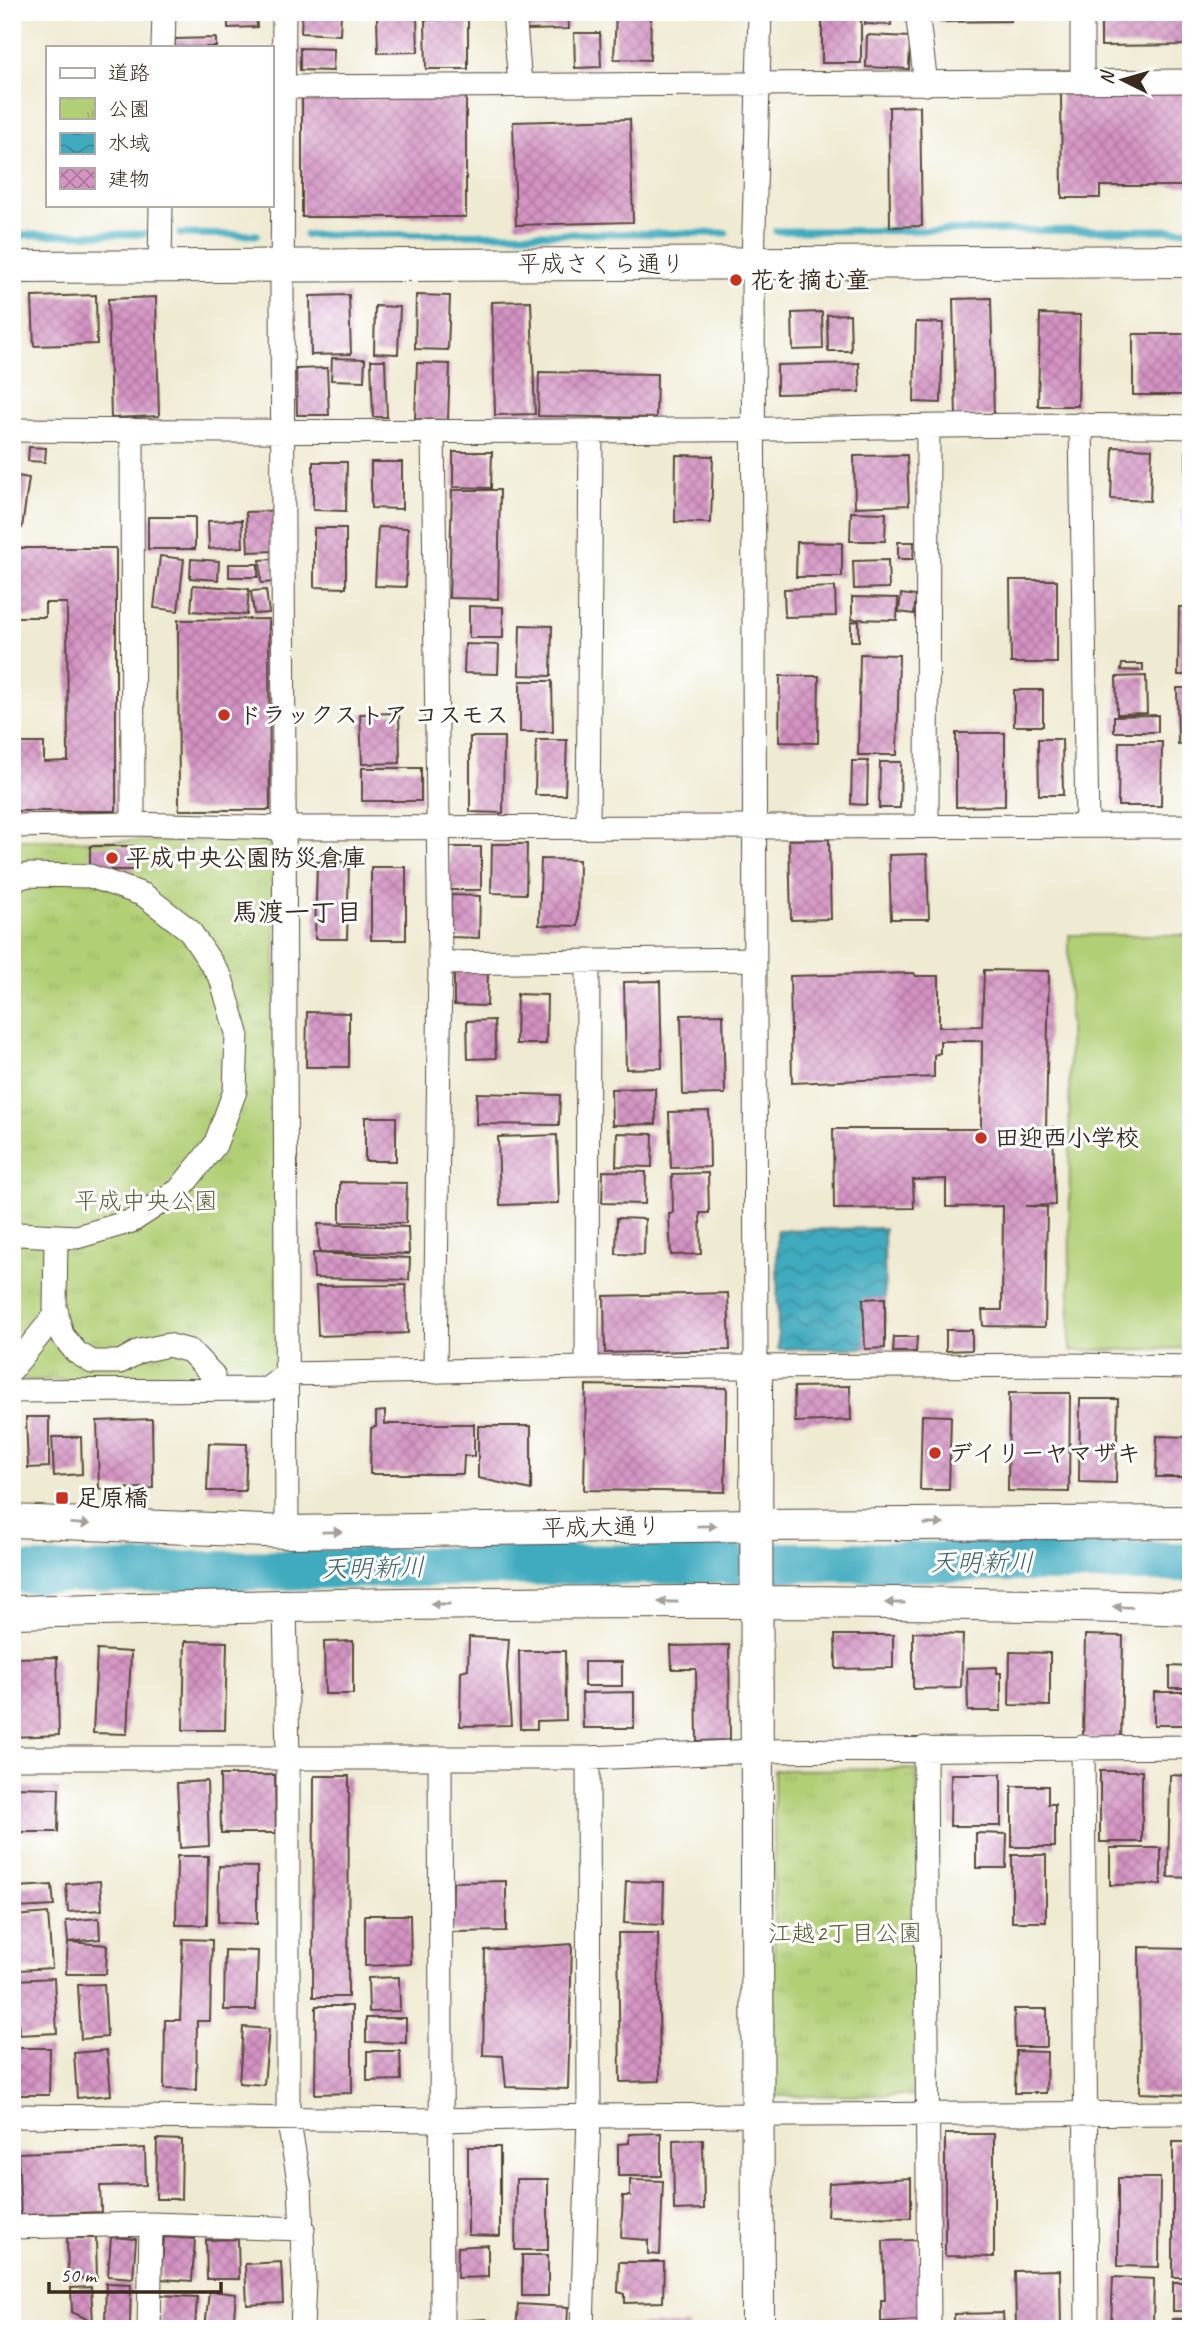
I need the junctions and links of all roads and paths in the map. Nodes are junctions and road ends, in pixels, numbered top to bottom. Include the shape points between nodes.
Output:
1 (164, 12) edge
2 (284, 12) edge
3 (514, 12) edge
4 (760, 12) edge
5 (916, 12) edge
6 (1082, 12) edge
7 (163, 46) edge
8 (1191, 81) edge
9 (1082, 82) junction
10 (520, 84) junction
11 (758, 84) junction
12 (926, 84) junction
13 (283, 87) junction
14 (161, 206) edge
15 (1191, 261) edge
16 (282, 264) junction
17 (753, 265) junction
18 (160, 266) junction
19 (12, 267) edge
20 (1081, 424) junction
21 (928, 427) junction
22 (1191, 427) edge
23 (12, 430) edge
24 (132, 430) junction
25 (284, 430) junction
26 (753, 430) junction
27 (590, 431) junction
28 (433, 432) junction
29 (133, 824) junction
30 (12, 826) edge
31 (927, 826) junction
32 (1087, 826) junction
33 (1191, 826) edge
34 (437, 827) junction
35 (588, 827) junction
36 (754, 827) junction
37 (283, 828) junction
38 (12, 880) edge
39 (755, 959) junction
40 (588, 961) junction
41 (440, 963) junction
42 (12, 1231) edge
43 (56, 1236) junction
44 (57, 1313) junction
45 (279, 1346) dead end
46 (1191, 1367) edge
47 (587, 1368) junction
48 (756, 1368) junction
49 (12, 1369) edge
50 (435, 1372) junction
51 (287, 1374) junction
52 (213, 1375) junction
53 (12, 1376) edge
54 (12, 1391) edge
55 (12, 1521) edge
56 (1191, 1522) edge
57 (287, 1532) junction
58 (756, 1532) junction
59 (756, 1595) junction
60 (285, 1605) junction
61 (1191, 1609) edge
62 (12, 1612) edge
63 (1083, 1747) junction
64 (1191, 1747) edge
65 (925, 1748) junction
66 (757, 1751) junction
67 (12, 1758) edge
68 (440, 1758) junction
69 (588, 1758) junction
70 (288, 1759) junction
71 (1191, 2113) edge
72 (1086, 2114) junction
73 (758, 2115) junction
74 (927, 2115) junction
75 (12, 2116) edge
76 (589, 2116) junction
77 (288, 2118) junction
78 (442, 2120) junction
79 (151, 2224) junction
80 (12, 2227) edge
81 (303, 2229) junction
82 (149, 2329) edge
83 (302, 2329) edge
84 (442, 2329) edge
85 (583, 2329) edge
86 (758, 2329) edge
87 (929, 2329) edge
88 (1087, 2329) edge

1 - 7 street
2 - 13 street
3 - 10 street
4 - 11 street
5 - 12 street
6 - 9 street
8 - 9 street
9 - 12 street
10 - 11 street
10 - 13 street
11 - 12 street
11 - 17 street
13 - 16 street
14 - 18 street
15 - 17 street, 平成さくら通り
16 - 17 street, 平成さくら通り
16 - 18 street, 平成さくら通り
16 - 25 street
17 - 26 street
18 - 19 street, 平成さくら通り
20 - 21 street
20 - 22 street
20 - 32 street
21 - 26 street
21 - 31 street
23 - 24 street
24 - 25 street
24 - 29 street
25 - 28 street
25 - 37 street
26 - 27 street
26 - 36 street
27 - 28 street
27 - 35 street
28 - 34 street
29 - 30 street
29 - 37 street
31 - 32 street
31 - 36 street
32 - 33 street
34 - 35 street
34 - 37 street
34 - 41 street
35 - 36 street
36 - 39 street
37 - 51 street via 280,1057
38 - 43 street via 28,875 90,876 144,895 189,930 221,978 237,1033 235,1091 215,1144 179,1190 132,1221 77,1237
39 - 40 street
39 - 48 street
40 - 41 street
40 - 47 street
41 - 50 street
42 - 43 street
43 - 44 street
44 - 49 street
44 - 52 street via 62,1335 92,1362 120,1362 140,1351 167,1345 190,1351
45 - 52 street via 276,1374
46 - 48 street
47 - 48 street
47 - 50 street
48 - 58 street
50 - 51 street
51 - 54 street via 267,1389
51 - 57 street
52 - 53 street
55 -> 57 street, 平成大通り
58 -> 56 street, 平成大通り
57 -> 58 street, 平成大通り
58 - 59 street
59 -> 60 street
61 -> 59 street
59 - 66 street
60 - 62 street
60 - 70 street
63 - 64 street
63 - 65 street
63 - 72 street
65 - 66 street
65 - 74 street
66 - 69 street
66 - 73 street
67 - 70 street
68 - 69 street
68 - 70 street
68 - 78 street
69 - 76 street
70 - 77 street
71 - 72 street
72 - 74 street
72 - 88 street
73 - 74 street
73 - 76 street
73 - 86 street
74 - 87 street
75 - 77 street
76 - 78 street
76 - 85 street
77 - 78 street
77 - 81 street
78 - 84 street
79 - 80 street
79 - 81 street
79 - 82 street
81 - 83 street

